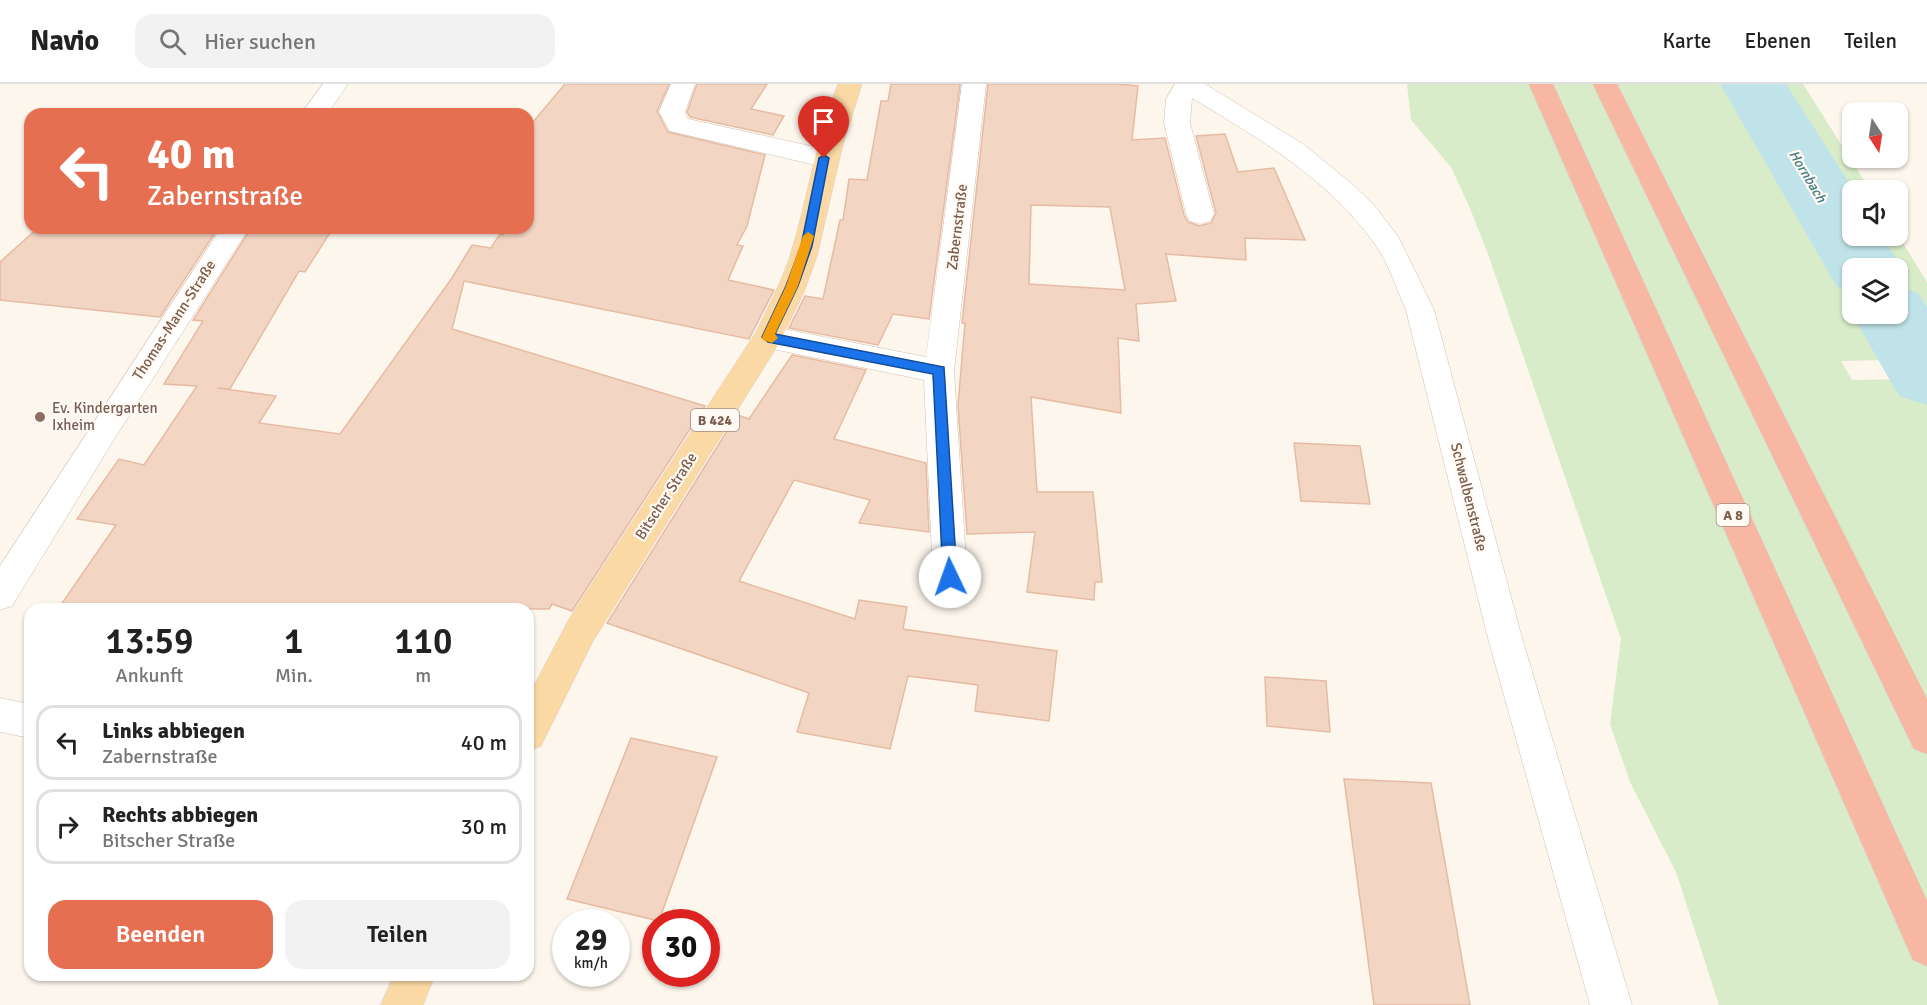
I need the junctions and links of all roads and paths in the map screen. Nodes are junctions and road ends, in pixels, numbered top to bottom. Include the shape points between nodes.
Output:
1 (336, 84) edge
2 (684, 84) edge
3 (850, 84) edge
4 (974, 84) edge
5 (1188, 84) edge
6 (1541, 84) edge
7 (1605, 84) edge
8 (318, 108) edge
9 (824, 158) junction
10 (1200, 214) dead end
11 (231, 234) edge
12 (768, 337) junction
13 (939, 370) junction
14 (950, 577) dead end
15 (0, 595) edge
16 (0, 715) edge
17 (24, 721) edge
18 (534, 723) edge
19 (1927, 737) edge
20 (1927, 946) edge
21 (412, 981) edge
22 (402, 1005) edge
23 (1611, 1005) edge

1 - 8 street
2 - 9 street via 672,112 679,125
3 - 9 main road, Bitscher Straße / B 424
4 - 13 street, Zabernstraße
5 - 10 street via 1178,99 1177,123
5 - 23 street, Schwalbenstraße via 1297,152 1330,178 1384,237 1401,265 1420,310 1505,638
6 - 20 highway, A 8
7 - 19 highway
9 - 12 main road, Bitscher Straße / B 424 via 806,246
11 - 15 street, Thomas-Mann-Straße
12 - 13 street
12 - 18 main road, Bitscher Straße / B 424 via 581,630
13 - 14 street, Zabernstraße
16 - 17 street
21 - 22 main road

